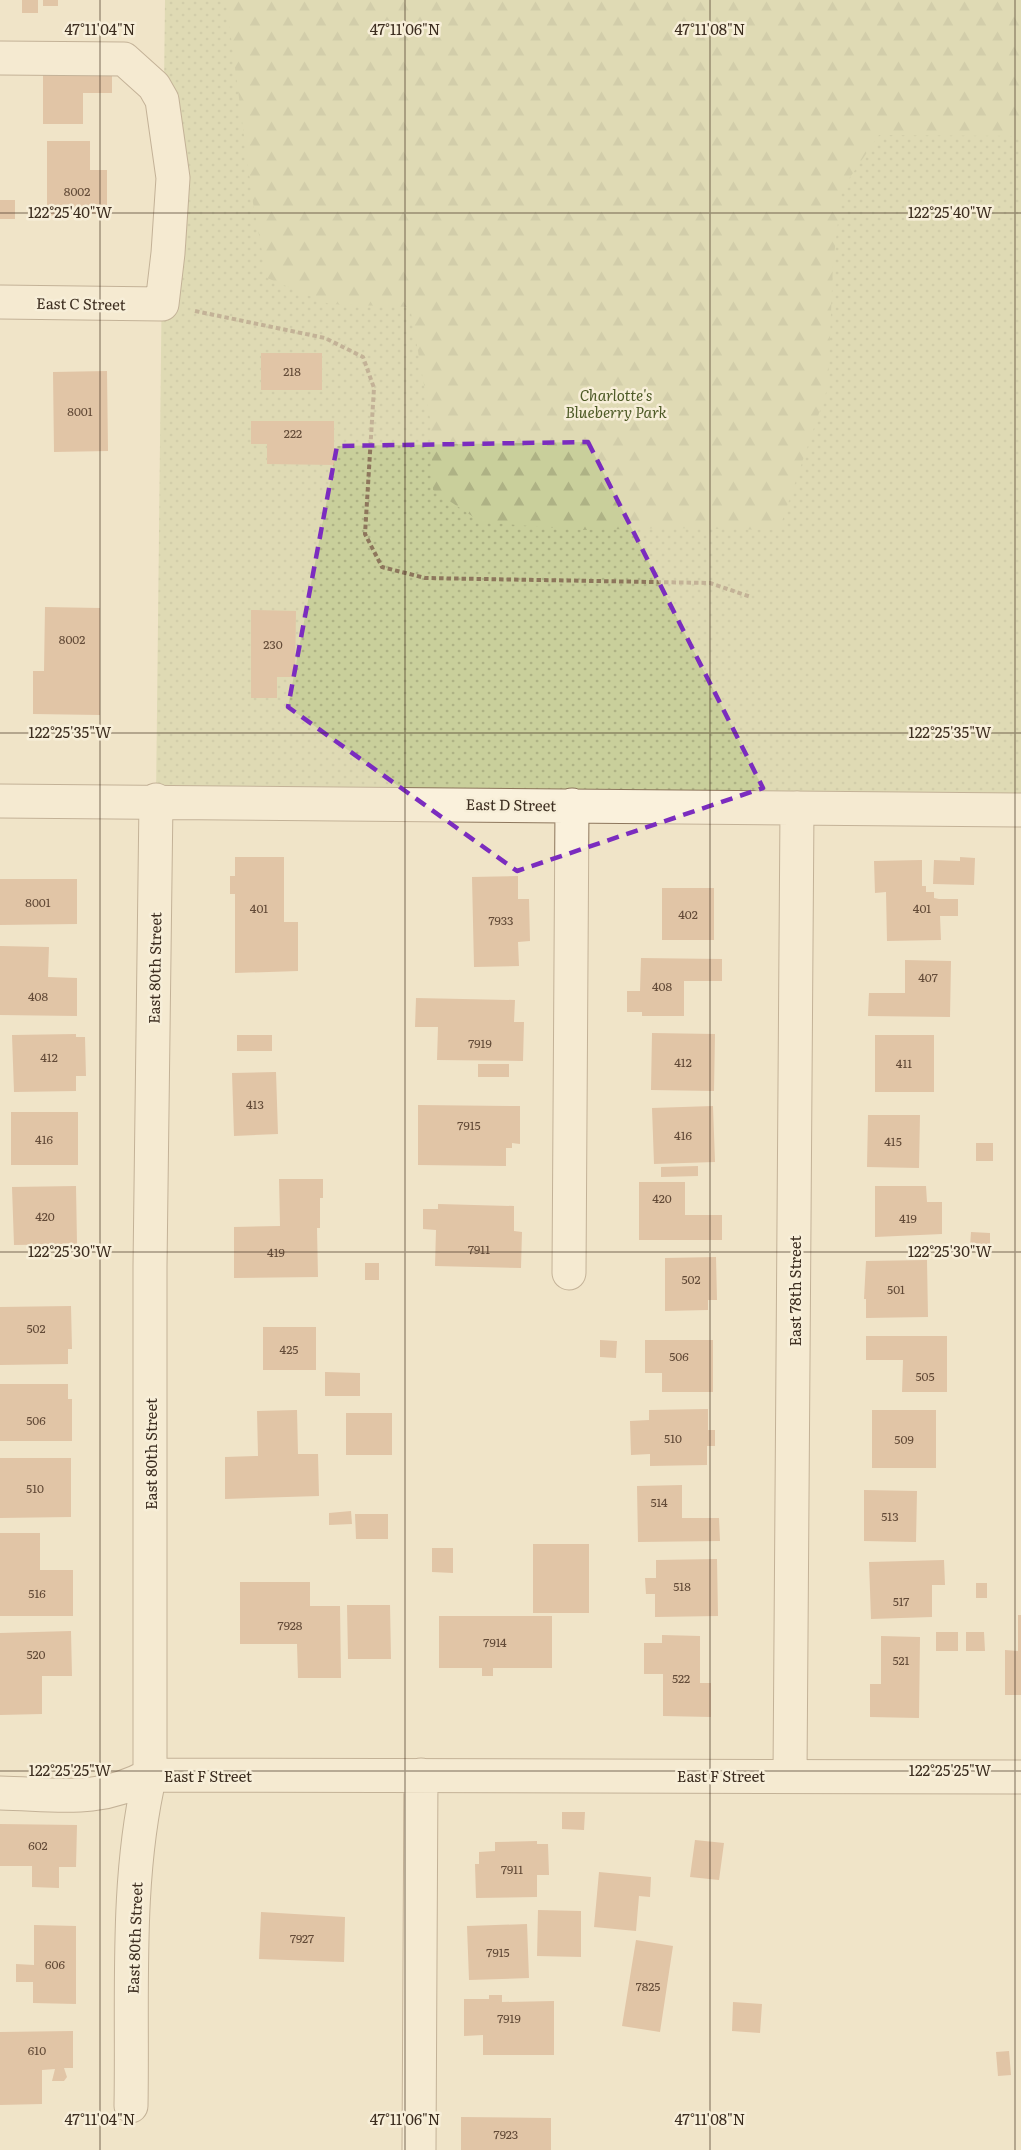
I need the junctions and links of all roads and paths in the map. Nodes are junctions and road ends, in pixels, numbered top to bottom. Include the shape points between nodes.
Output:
1 (0, 58) edge
2 (0, 302) edge
3 (162, 304) junction
4 (751, 597) dead end
5 (156, 800) junction
6 (0, 801) edge
7 (572, 805) junction
8 (797, 808) junction
9 (1021, 810) edge
10 (569, 1273) dead end
11 (150, 1775) junction
12 (421, 1775) junction
13 (790, 1775) junction
14 (1021, 1777) edge
15 (0, 1793) edge
16 (131, 2106) dead end
17 (419, 2150) edge

1 - 3 street via 124,59 154,86 162,100 173,178
2 - 3 street, East C Street
3 - 4 path via 325,338 363,357 374,388 365,534 382,567 426,578 710,583
5 - 6 street, East D Street
5 - 7 street, East D Street
5 - 11 street, East 80th Street via 150,1266
7 - 8 street, East D Street
7 - 10 street
8 - 9 street, East D Street
8 - 13 street, East 78th Street
11 - 12 street, East F Street
11 - 15 street, East F Street via 128,1787 94,1795
11 - 16 street, East 80th Street via 140,1815 134,1905
12 - 13 street, East F Street
12 - 17 street
13 - 14 street, East F Street

